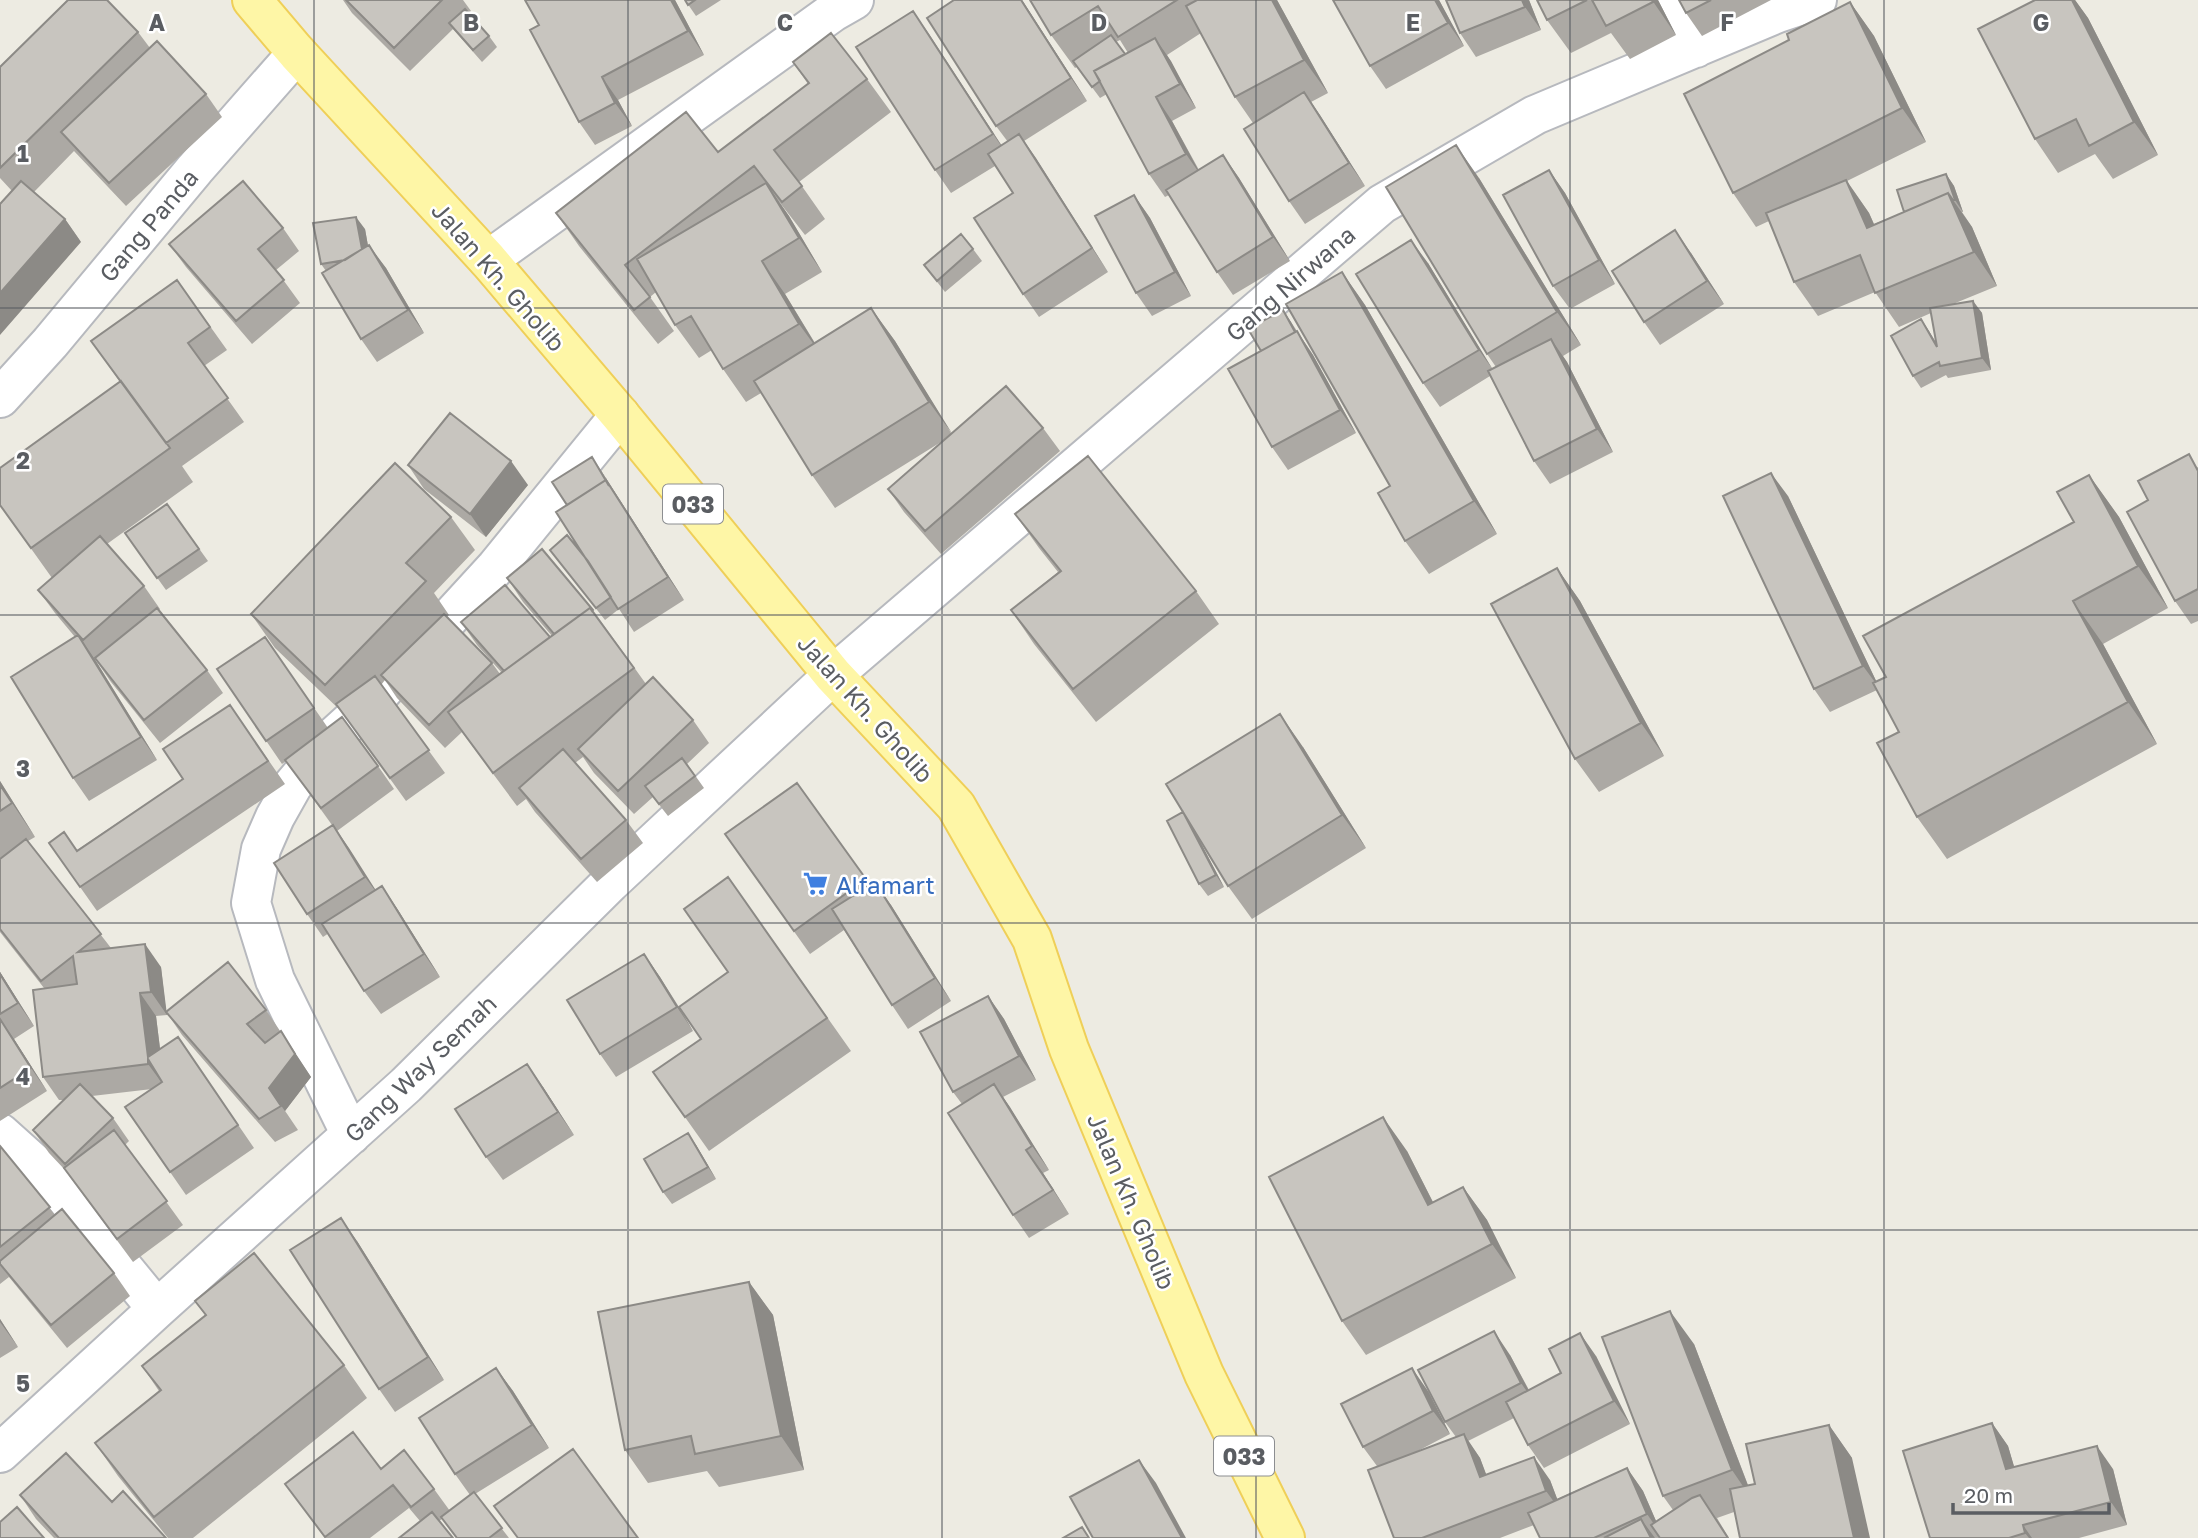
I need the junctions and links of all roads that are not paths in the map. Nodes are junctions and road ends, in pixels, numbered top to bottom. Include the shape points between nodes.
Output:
1 (251, 0) edge
2 (1670, 0) edge
3 (1816, 0) edge
4 (837, 4) edge
5 (1696, 48) junction
6 (297, 53) junction
7 (488, 260) junction
8 (0, 398) edge
9 (620, 415) junction
10 (833, 675) junction
11 (0, 1133) edge
12 (351, 1135) junction
13 (157, 1308) junction
14 (0, 1453) edge
15 (1285, 1538) edge

1 - 6 main road, Jalan Kh. Gholib / 033
2 - 5 street
3 - 5 street, Gang Nirwana
4 - 7 street
5 - 10 street, Gang Nirwana via 1535,115 1382,204
6 - 7 main road, Jalan Kh. Gholib / 033
6 - 8 street, Gang Panda
7 - 9 main road, Jalan Kh. Gholib / 033
9 - 10 main road, Jalan Kh. Gholib / 033
9 - 12 street via 496,567 306,769 261,849 251,903 275,980
10 - 12 street, Gang Way Semah
10 - 15 main road, Jalan Kh. Gholib / 033 via 956,806 1032,939 1069,1049 1204,1374
11 - 13 street via 48,1176
12 - 13 street, Gang Way Semah
13 - 14 street, Gang Way Semah

